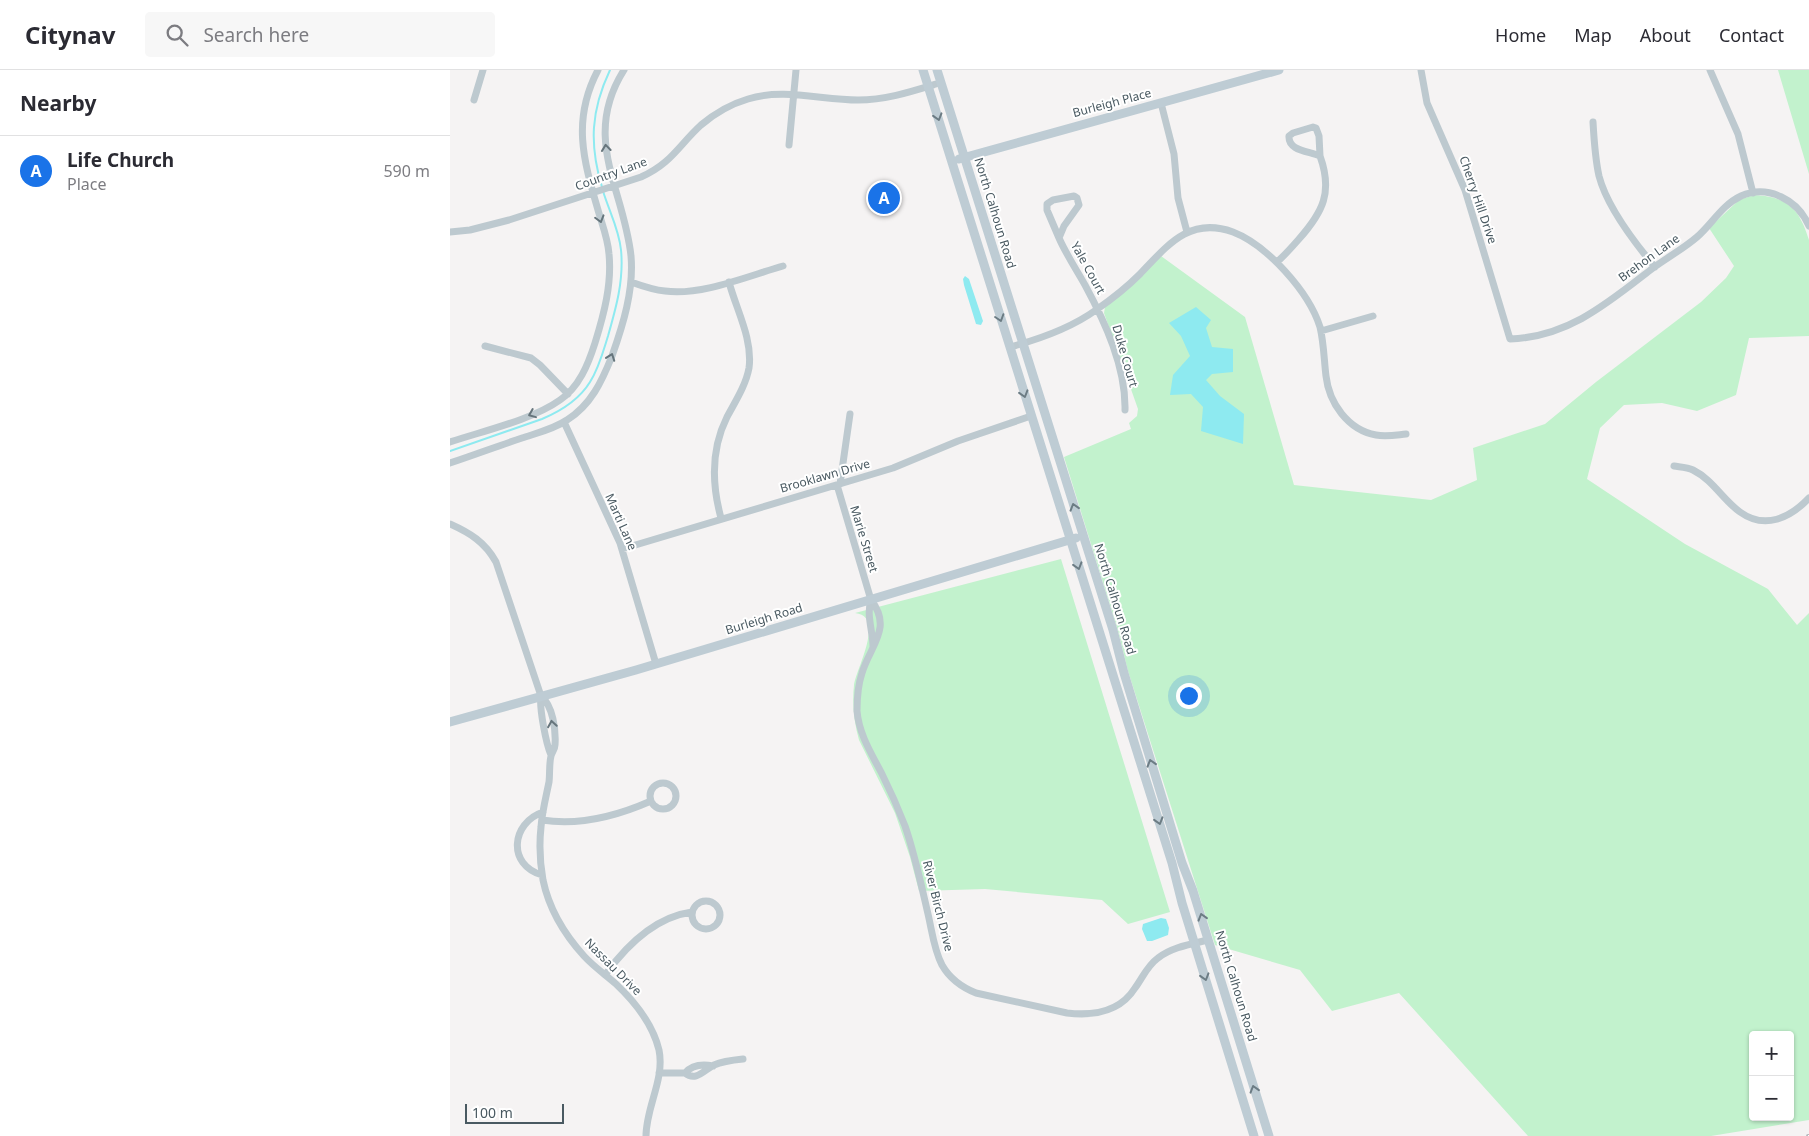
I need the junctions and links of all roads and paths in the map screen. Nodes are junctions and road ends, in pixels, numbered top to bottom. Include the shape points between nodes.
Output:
1 (483, 70) edge
2 (598, 70) edge
3 (624, 70) edge
4 (796, 70) edge
5 (923, 70) edge
6 (937, 70) edge
7 (1280, 70) edge
8 (1421, 70) edge
9 (1710, 70) edge
10 (932, 85) junction
11 (794, 95) junction
12 (474, 100) dead end
13 (1161, 103) junction
14 (1593, 122) dead end
15 (790, 145) dead end
16 (1320, 156) junction
17 (965, 157) junction
18 (951, 161) junction
19 (610, 188) junction
20 (596, 192) junction
21 (1753, 192) junction
22 (1809, 226) edge
23 (450, 232) edge
24 (1188, 232) junction
25 (1059, 238) junction
26 (1277, 262) junction
27 (783, 266) dead end
28 (1655, 267) junction
29 (631, 282) junction
30 (729, 282) junction
31 (1097, 309) junction
32 (1374, 316) dead end
33 (1321, 331) junction
34 (1510, 339) joint
35 (1023, 344) junction
36 (485, 346) dead end
37 (1010, 348) junction
38 (568, 394) junction
39 (1125, 410) dead end
40 (850, 414) dead end
41 (1031, 416) junction
42 (564, 422) junction
43 (1406, 434) dead end
44 (450, 442) edge
45 (450, 463) edge
46 (1674, 466) dead end
47 (839, 484) junction
48 (1809, 498) edge
49 (721, 518) junction
50 (450, 524) edge
51 (1083, 536) junction
52 (1070, 540) junction
53 (622, 549) junction
54 (871, 600) junction
55 (656, 664) junction
56 (540, 696) junction
57 (450, 722) edge
58 (651, 802) dead end
59 (543, 812) junction
60 (542, 820) junction
61 (542, 875) junction
62 (692, 912) junction
63 (1208, 940) junction
64 (1195, 944) junction
65 (606, 975) junction
66 (743, 1059) dead end
67 (659, 1073) junction
68 (646, 1136) edge
69 (1254, 1136) edge
70 (1269, 1136) edge

1 - 12 street
2 - 20 street via 585,101 582,123 583,152
19 -> 3 street via 606,119 610,99
4 - 11 street
5 - 10 main road, North Calhoun Road
6 - 17 main road, North Calhoun Road
7 - 13 main road, Burleigh Place
8 - 34 street, Cherry Hill Drive via 1427,103 1465,190
9 - 21 street via 1738,134
10 - 11 street, Country Lane via 882,99 845,100
10 -> 18 main road, North Calhoun Road
11 - 15 street
11 - 19 street, Country Lane via 757,97 725,109 701,126 658,168
13 - 17 main road, Burleigh Place
13 - 24 street via 1174,154 1178,198
14 - 28 street via 1597,166 1606,195
16 - 16 street via 1316,128 1289,136 1294,148
16 - 26 street via 1326,174 1326,194 1320,212
17 - 18 main road, Burleigh Place
17 - 35 main road, North Calhoun Road
18 -> 37 main road, North Calhoun Road
19 - 20 street, Country Lane
19 - 29 street via 628,241
20 - 23 street, Country Lane via 500,222
20 -> 38 street via 609,251 610,280 591,356 585,371
21 - 22 street via 1772,194 1792,202
21 - 28 street, Brehon Lane via 1729,203 1696,238
24 - 26 street via 1206,228 1231,231
24 - 31 street via 1172,241 1139,275
25 - 25 street, Yale Court via 1079,205 1074,196 1047,204 1046,210
25 - 31 street, Yale Court
26 - 33 street via 1301,290
27 - 30 street
28 - 34 street, Brehon Lane via 1581,320 1558,330
29 - 30 street via 674,292
42 -> 29 street via 583,407 602,381 622,326
30 - 49 street via 746,340 749,367 721,432 715,456 715,482
31 - 35 street via 1083,319
31 - 39 street, Duke Court via 1116,358
32 - 33 street
33 - 43 street via 1329,392 1342,415 1364,432 1387,436
35 - 37 street
51 -> 35 main road, North Calhoun Road
36 - 38 street via 531,358
37 -> 41 main road, North Calhoun Road
38 -> 44 street via 532,414
40 - 47 street, Marie Street
41 - 47 street, Brooklawn Drive via 958,441 894,468
41 - 52 main road, North Calhoun Road
42 - 45 street
42 - 53 street, Marti Lane
46 - 48 street via 1692,469 1739,512 1758,520 1778,520 1788,516
47 - 49 street, Brooklawn Drive
47 - 54 street, Marie Street
49 - 53 street, Brooklawn Drive
50 - 56 street, Nassau Drive via 473,536 493,557
51 - 52 main road, Burleigh Road
63 -> 51 main road, North Calhoun Road
52 - 54 main road, Burleigh Road
52 -> 64 main road, North Calhoun Road
53 - 55 street, Marti Lane
54 - 55 main road, Burleigh Road
54 - 64 street, River Birch Drive via 878,610 880,632 862,672 857,700 858,719 864,740 905,826 937,954 947,974 976,994 1074,1014 1099,1013 1128,998 1148,966 1160,956
55 - 56 main road, Burleigh Road
56 - 57 main road, Burleigh Road
56 - 59 street, Nassau Drive via 546,701 555,748 551,755
58 - 60 street via 599,819
59 - 60 street, Nassau Drive
59 - 61 street via 524,823 518,841 518,851 526,867
60 - 61 street, Nassau Drive
61 - 65 street, Nassau Drive via 548,897 563,928 586,958
62 - 62 street via 700,902 708,901 716,905 720,917 711,928 701,928 694,922
62 - 65 street via 674,916 644,934 621,955
63 - 64 street, River Birch Drive
70 -> 63 main road, North Calhoun Road
64 -> 69 main road, North Calhoun Road
65 - 67 street, Nassau Drive via 628,996 649,1026 659,1052
66 - 67 street via 712,1066 695,1076
67 - 68 street, Nassau Drive via 647,1118

